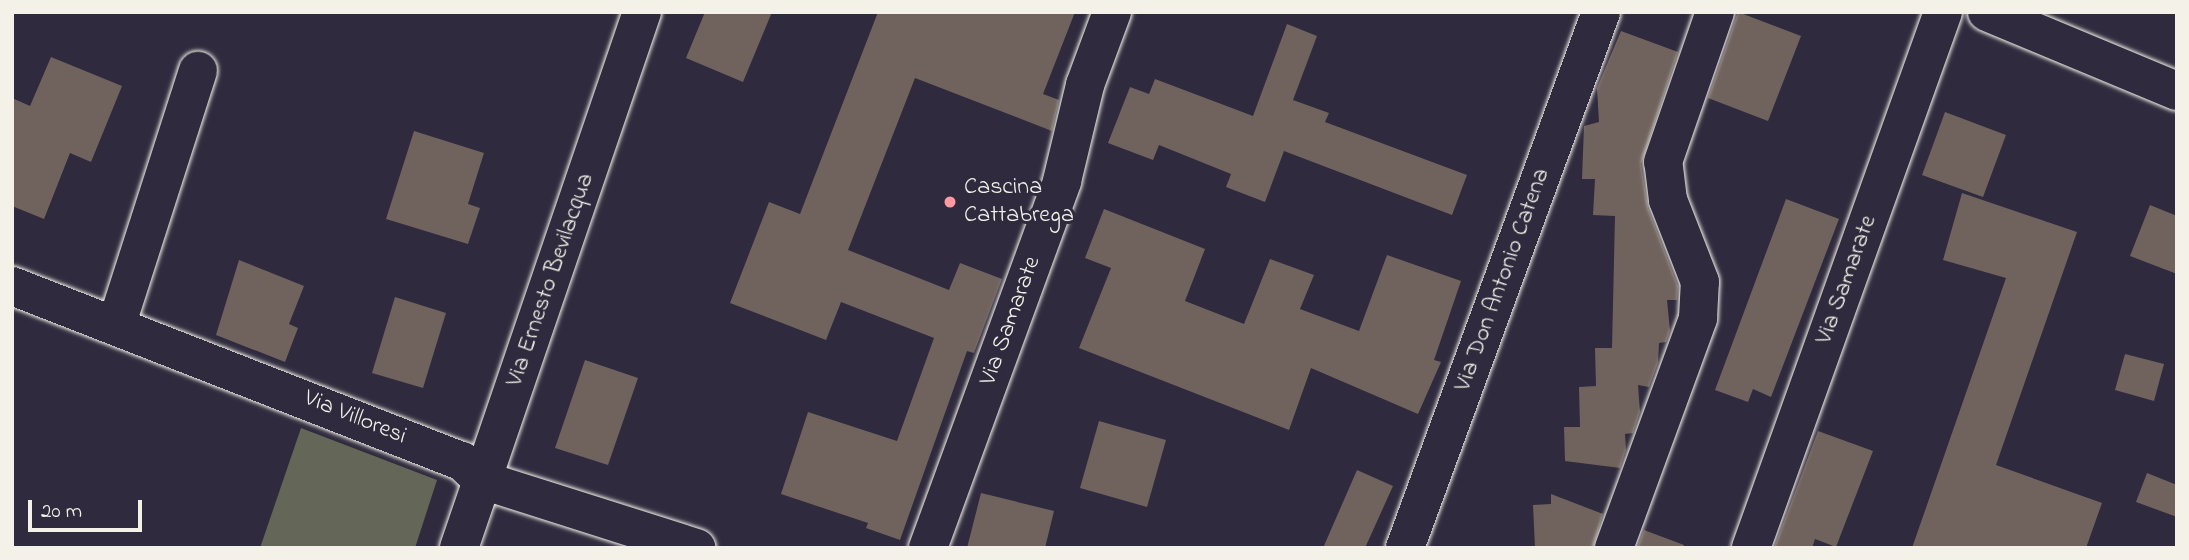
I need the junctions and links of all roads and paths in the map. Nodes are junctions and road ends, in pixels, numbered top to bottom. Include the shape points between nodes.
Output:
1 (642, 12) edge
2 (1112, 12) edge
3 (1601, 12) edge
4 (1715, 12) edge
5 (1944, 12) edge
6 (1987, 12) edge
7 (198, 71) dead end
8 (2177, 91) edge
9 (12, 286) edge
10 (117, 323) junction
11 (482, 480) junction
12 (459, 548) edge
13 (696, 548) edge
14 (928, 548) edge
15 (1405, 548) edge
16 (1614, 548) edge
17 (1751, 548) edge

1 - 11 street, Via Ernesto Bevilacqua
2 - 14 street, Via Samarate via 1085,85 1062,181
3 - 15 street, Via Don Antonio Catena
4 - 16 street via 1663,162 1668,200 1700,282 1698,318
5 - 17 street, Via Samarate
6 - 8 street
7 - 10 street
9 - 10 street, Via Villoresi
10 - 11 street, Via Villoresi via 462,461
11 - 12 street, Via Ernesto Bevilacqua
11 - 13 street, Via Villoresi

